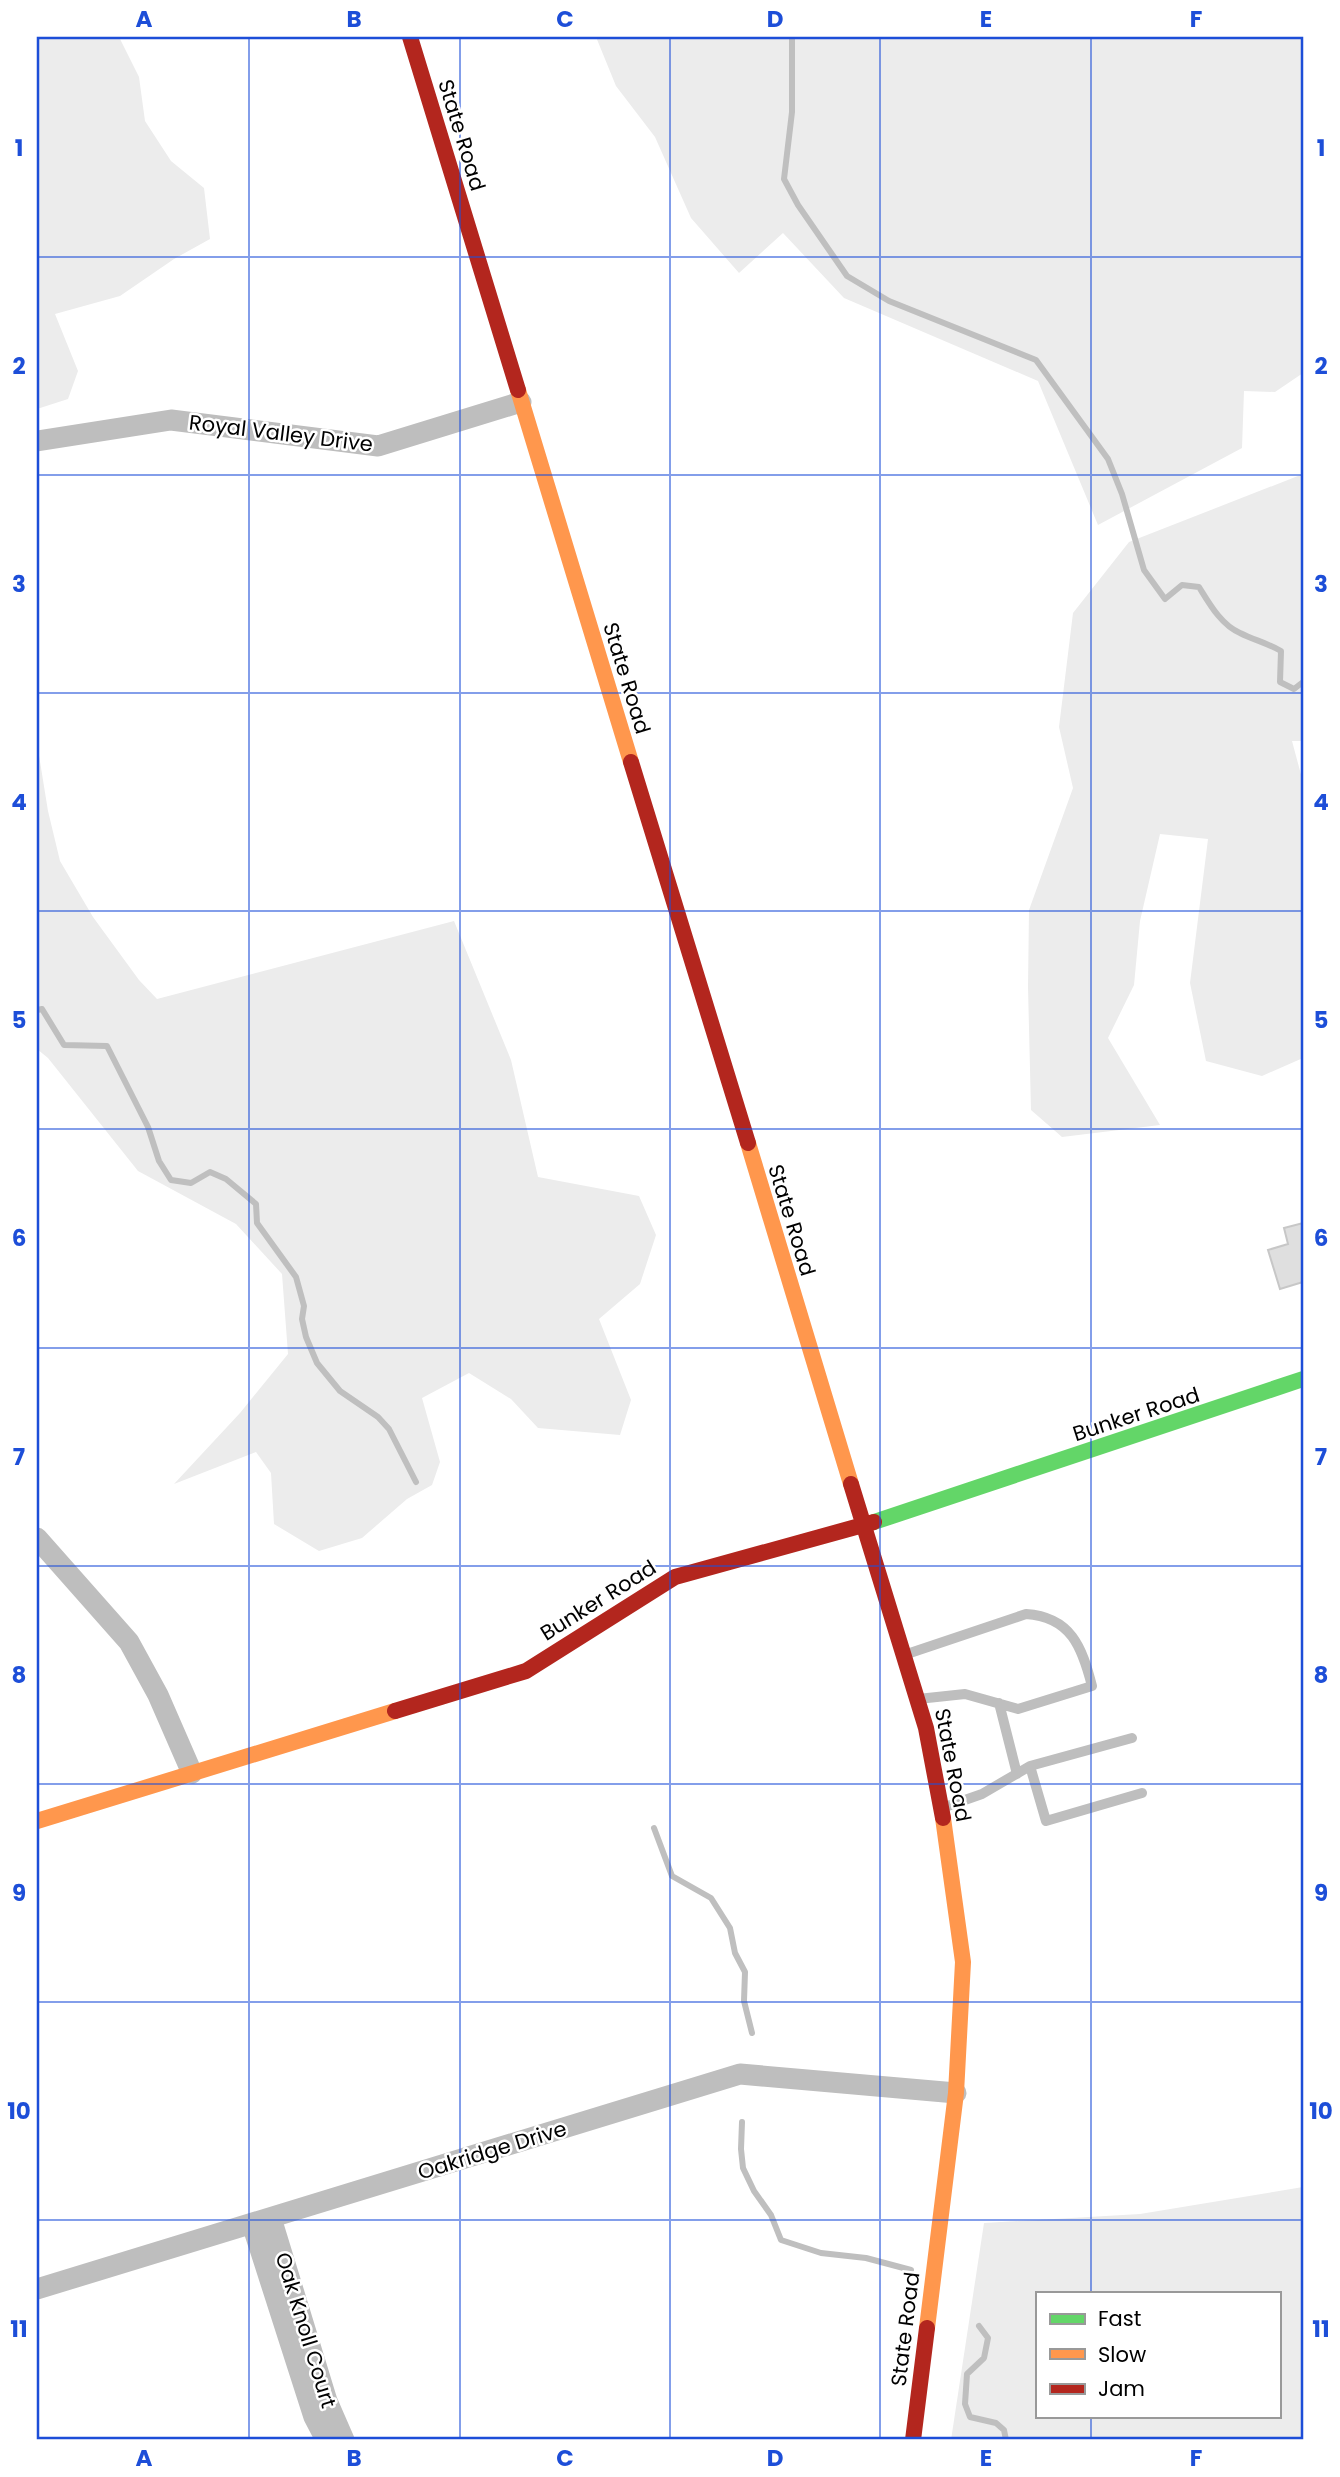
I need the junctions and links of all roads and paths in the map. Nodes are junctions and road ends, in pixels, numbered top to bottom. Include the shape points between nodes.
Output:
1 (410, 37) edge
2 (521, 402) junction
3 (37, 441) edge
4 (1303, 1380) edge
5 (863, 1525) junction
6 (37, 1538) edge
7 (904, 1655) junction
8 (918, 1699) junction
9 (999, 1703) junction
10 (1132, 1738) dead end
11 (1030, 1766) junction
12 (192, 1773) junction
13 (1017, 1774) junction
14 (1142, 1793) dead end
15 (941, 1808) junction
16 (37, 1821) edge
17 (956, 2093) junction
18 (262, 2221) junction
19 (37, 2289) edge
20 (326, 2440) edge
21 (344, 2440) edge
22 (913, 2440) edge

1 - 2 main road, State Road
2 - 3 street, Royal Valley Drive via 378,446 171,420
2 - 5 main road, State Road
4 - 5 main road, Bunker Road
5 - 7 main road, State Road
5 - 12 main road, Bunker Road via 675,1577 526,1671
6 - 12 street via 129,1642
7 - 8 main road, State Road
7 - 9 lane via 1026,1614 1046,1615 1073,1634 1092,1686 1018,1709
8 - 9 lane via 965,1694
8 - 15 main road, State Road
9 - 13 lane
10 - 11 lane
11 - 13 lane
11 - 14 lane via 1046,1821
12 - 16 main road, Bunker Road
13 - 15 lane via 982,1794
15 - 17 main road, State Road via 963,1962
17 - 18 street, Oakridge Drive via 740,2074
17 - 22 main road, State Road
18 - 19 street, Oakridge Drive
18 - 20 street, Oak Knoll Court via 314,2417
18 - 21 street, Oak Knoll Court

